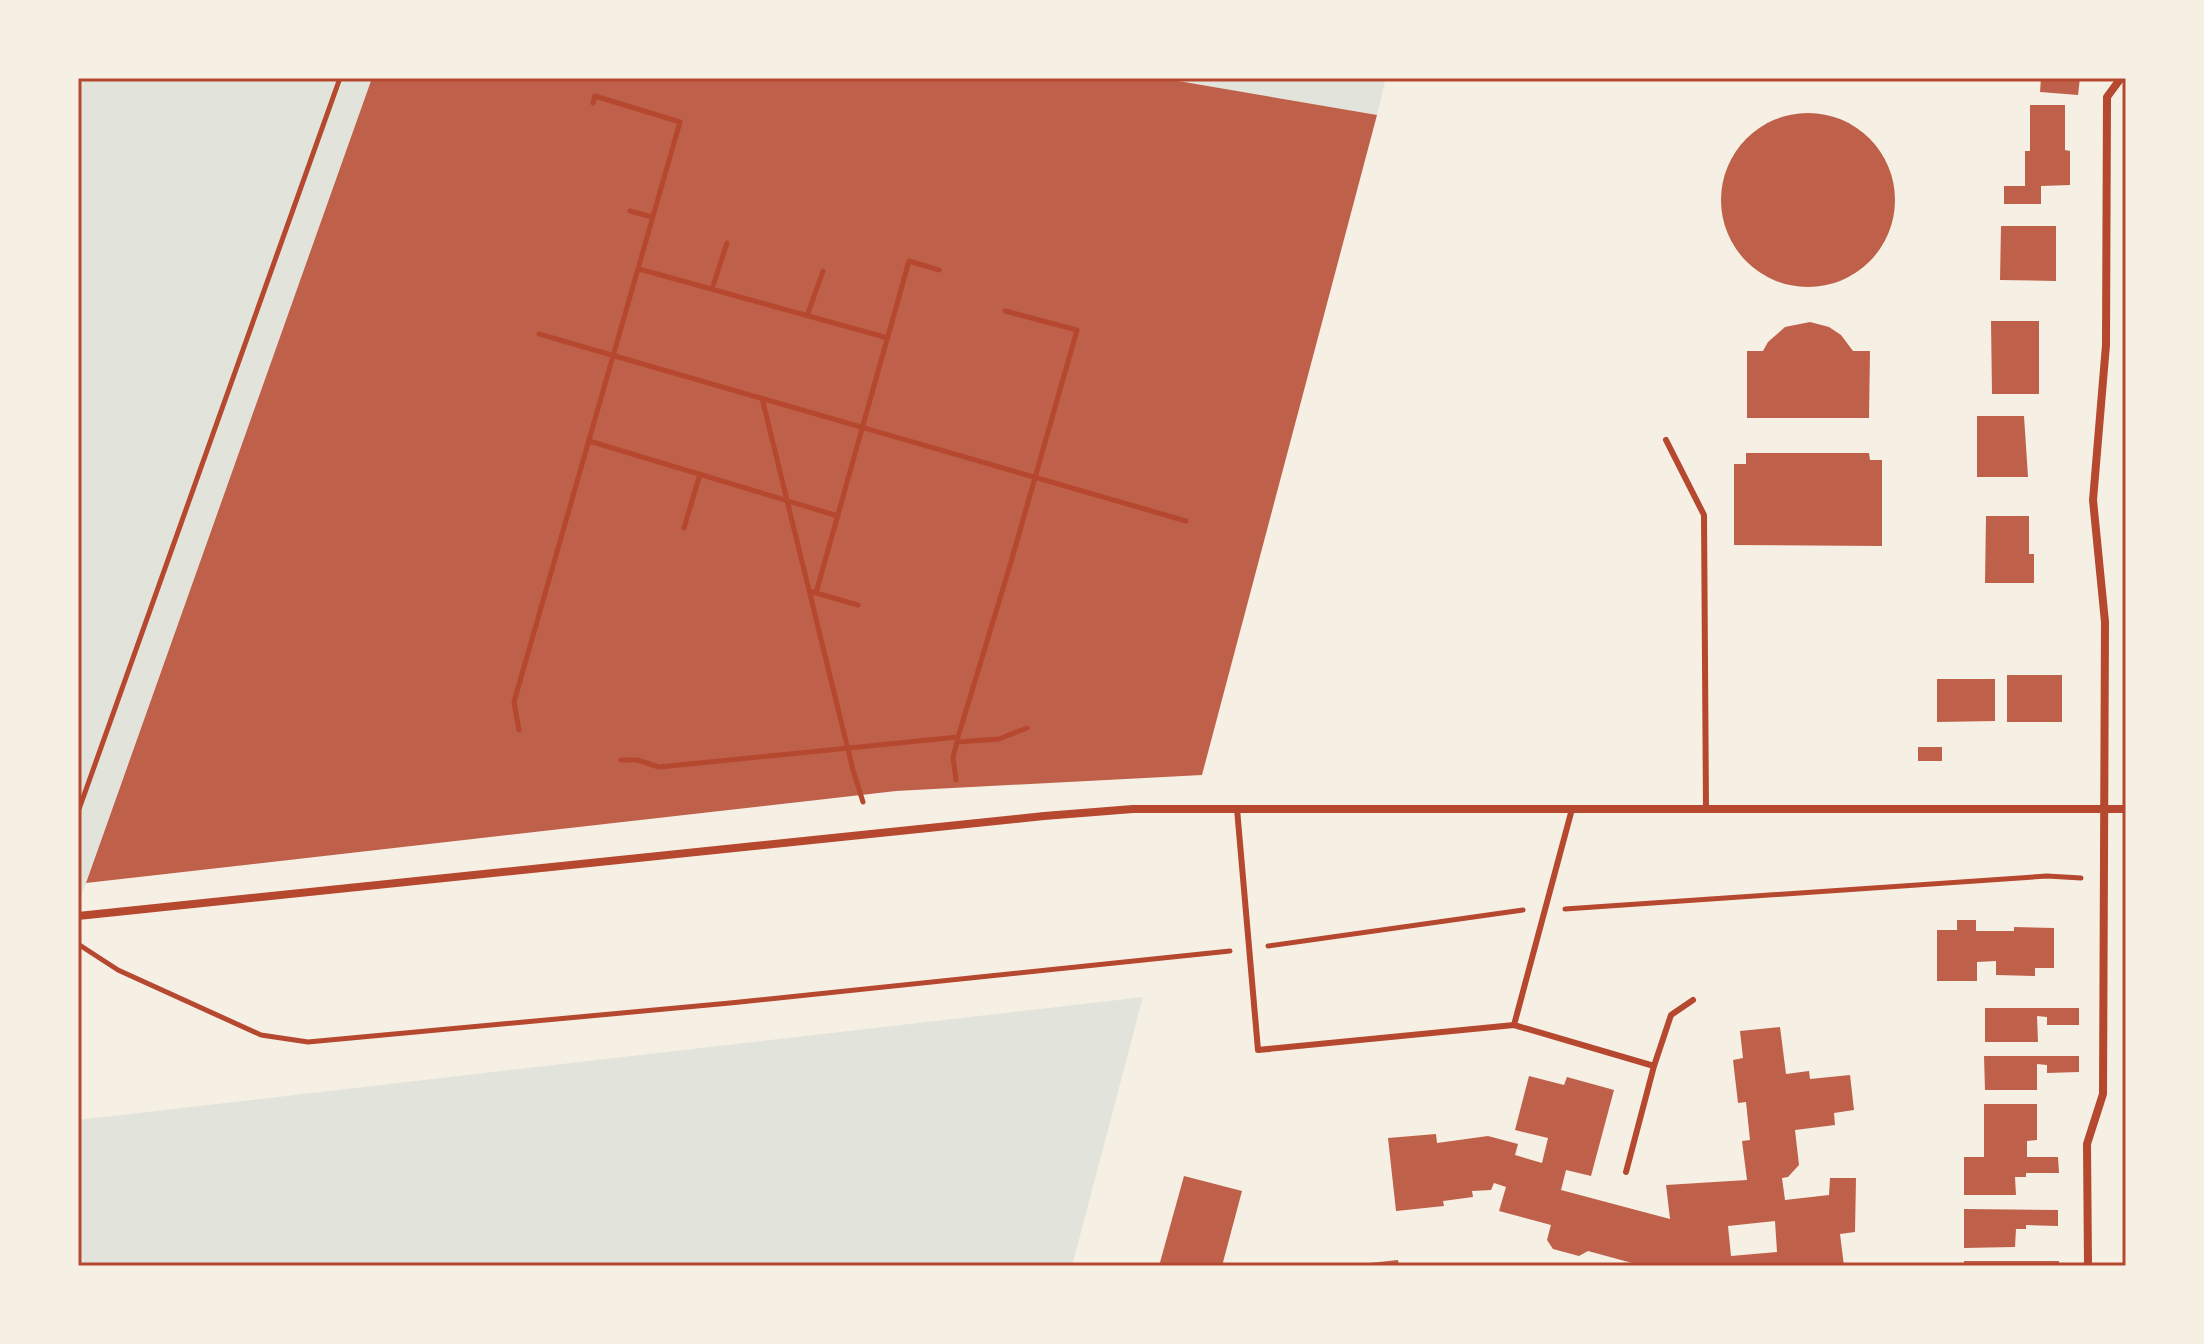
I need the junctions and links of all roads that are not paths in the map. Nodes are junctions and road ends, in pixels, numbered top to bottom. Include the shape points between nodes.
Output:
1 (2121, 78) edge
2 (1666, 440) dead end
3 (1237, 809) junction
4 (1572, 809) junction
5 (1706, 809) junction
6 (2106, 809) junction
7 (2126, 809) edge
8 (78, 916) edge
9 (1693, 1000) dead end
10 (1514, 1025) junction
11 (1654, 1066) junction
12 (1626, 1172) dead end
13 (2088, 1266) edge

1 - 6 street via 2107,97 2106,345 2093,500 2105,622
2 - 5 lane via 1704,515
3 - 4 street
3 - 8 street via 1044,816
3 - 10 lane via 1258,1050
4 - 5 street
4 - 10 lane
5 - 6 street
6 - 7 street
6 - 13 street via 2103,1094 2087,1144
9 - 11 lane via 1671,1015
10 - 11 lane
11 - 12 lane

